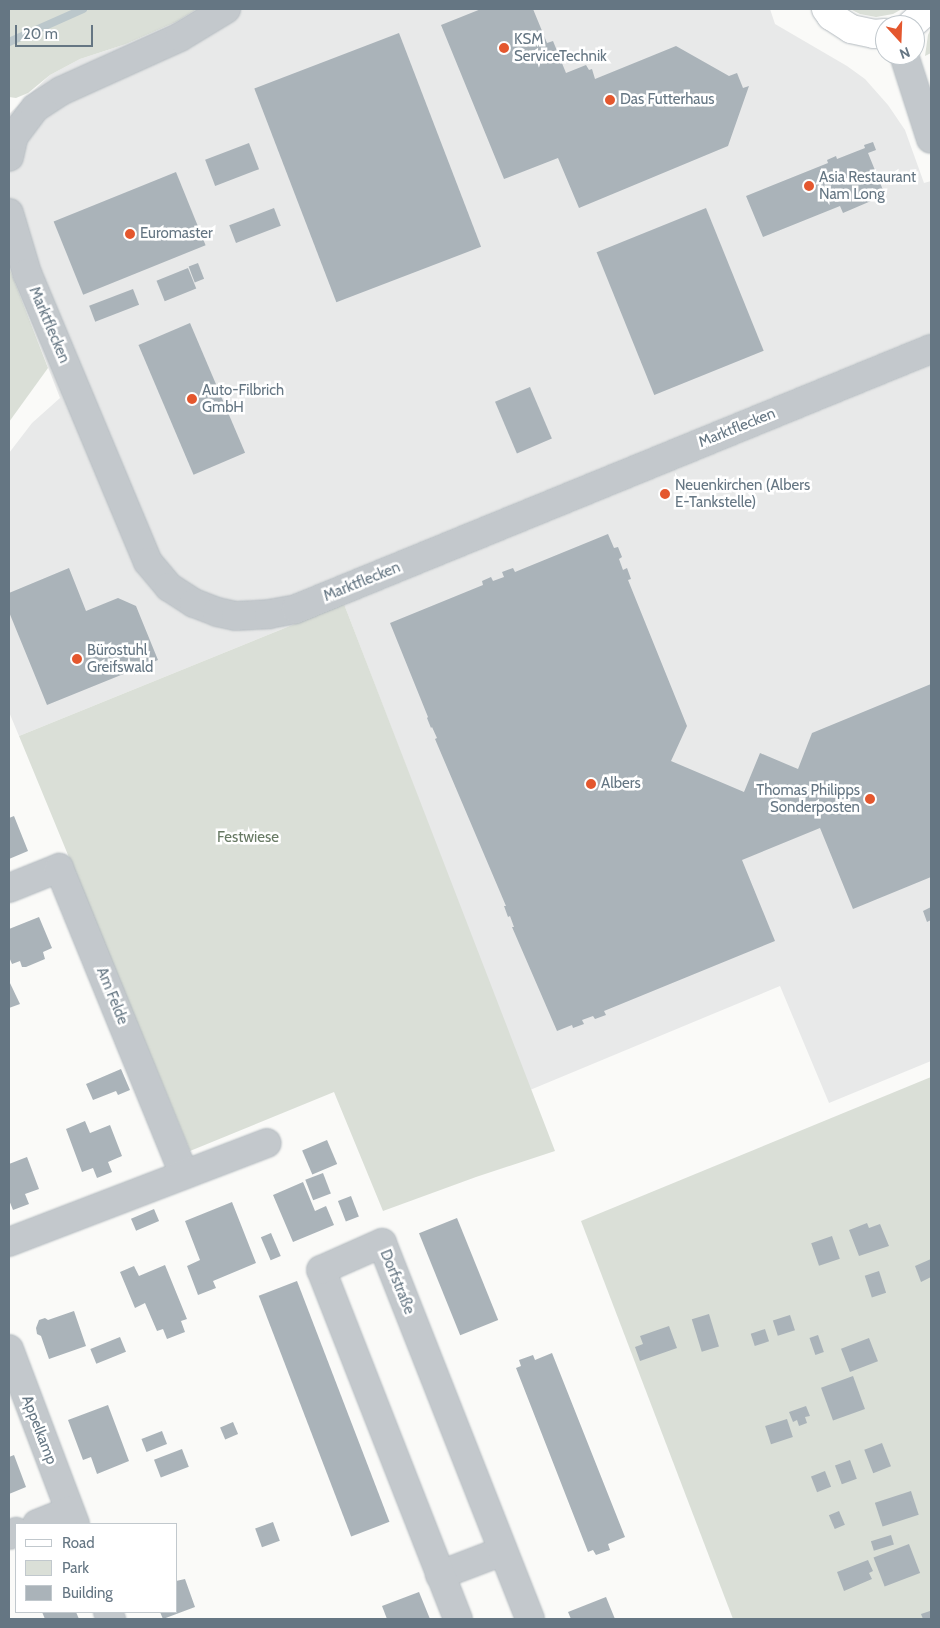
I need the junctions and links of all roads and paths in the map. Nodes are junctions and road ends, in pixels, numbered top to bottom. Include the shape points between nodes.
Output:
1 (226, 9) edge
2 (826, 9) edge
3 (875, 34) edge
4 (907, 65) edge
5 (931, 139) edge
6 (10, 141) edge
7 (9, 212) edge
8 (931, 349) edge
9 (9, 888) edge
10 (266, 1142) dead end
11 (184, 1175) junction
12 (9, 1242) edge
13 (9, 1349) edge
14 (72, 1518) edge
15 (43, 1523) edge
16 (503, 1551) junction
17 (440, 1575) junction
18 (458, 1619) edge
19 (530, 1619) edge

1 - 6 street via 180,37 61,91 35,108
2 - 3 main road via 851,29
4 - 5 street
7 - 8 street, Marktflecken via 27,273 148,562 169,587 194,603 236,616 296,609
9 - 11 street, Am Felde via 59,868
10 - 11 street
11 - 12 street
13 - 14 street, Appelkamp
14 - 15 street, Appelkamp
16 - 17 street
16 - 17 street, Dorfstraße via 382,1243 321,1270
16 - 19 street, Dorfstraße
17 - 18 street, Dorfstraße

